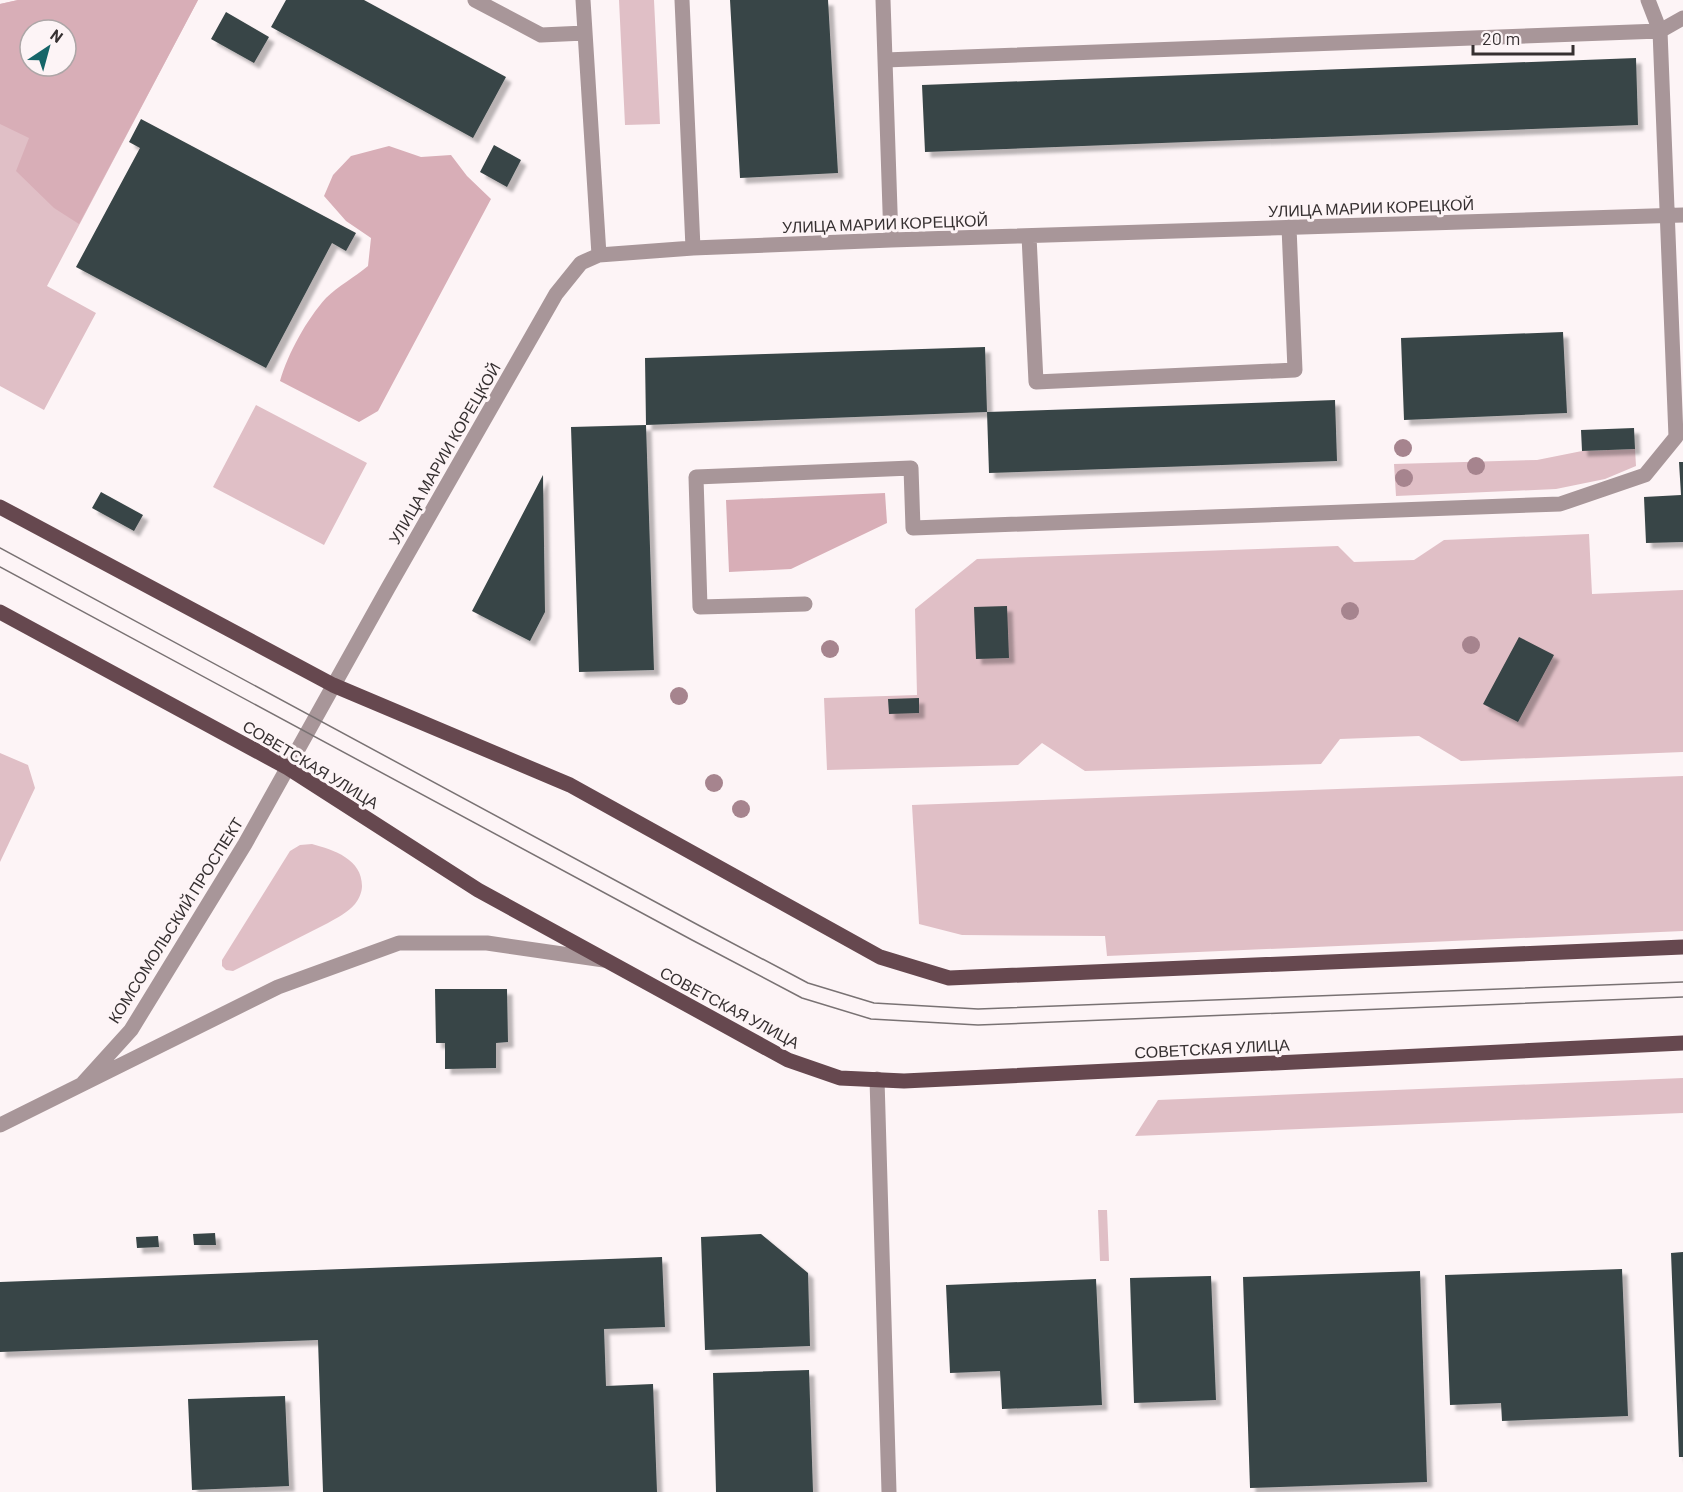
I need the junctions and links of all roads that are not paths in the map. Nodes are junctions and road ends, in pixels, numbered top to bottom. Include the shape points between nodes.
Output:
1 (476, 0) edge
2 (583, 0) edge
3 (682, 0) edge
4 (883, 0) edge
5 (1648, 0) edge
6 (1683, 18) edge
7 (1660, 31) junction
8 (585, 33) junction
9 (885, 60) junction
10 (1683, 215) edge
11 (1666, 216) junction
12 (1289, 228) junction
13 (1029, 236) junction
14 (891, 240) junction
15 (693, 248) junction
16 (599, 255) junction
17 (1679, 437) edge
18 (0, 507) edge
19 (805, 603) dead end
20 (0, 612) edge
21 (333, 686) junction
22 (288, 768) junction
23 (1683, 947) edge
24 (607, 961) junction
25 (1683, 1043) edge
26 (877, 1079) junction
27 (82, 1083) junction
28 (0, 1125) edge
29 (889, 1492) edge

1 - 8 street via 541,35
2 - 8 street
3 - 15 street
4 - 9 street
5 - 7 street
6 - 7 street
7 - 9 street
7 - 11 street
8 - 16 street
9 - 14 street
10 - 11 street, УЛИЦА МАРИИ КОРЕЦКОЙ
11 - 12 street, УЛИЦА МАРИИ КОРЕЦКОЙ
11 - 17 street
12 - 13 street, УЛИЦА МАРИИ КОРЕЦКОЙ
12 - 13 street via 1295,370 1036,382
13 - 14 street, УЛИЦА МАРИИ КОРЕЦКОЙ
14 - 15 street, УЛИЦА МАРИИ КОРЕЦКОЙ
15 - 16 street, УЛИЦА МАРИИ КОРЕЦКОЙ
16 - 21 street, УЛИЦА МАРИИ КОРЕЦКОЙ via 581,263 556,294
17 - 19 street via 1645,475 1560,504 914,528 911,468 696,477 700,607
18 - 21 main road
20 - 22 main road, СОВЕТСКАЯ УЛИЦА
21 - 22 street, УЛИЦА МАРИИ КОРЕЦКОЙ
21 - 23 main road via 570,786 880,957 949,978
22 - 24 main road, СОВЕТСКАЯ УЛИЦА via 478,890
22 - 27 street, КОМСОМОЛЬСКИЙ ПРОСПЕКТ via 131,1030
24 - 26 main road, СОВЕТСКАЯ УЛИЦА via 788,1060 840,1078
24 - 27 street, КОМСОМОЛЬСКИЙ ПРОСПЕКТ via 487,943 399,943 278,987
25 - 26 main road, СОВЕТСКАЯ УЛИЦА
26 - 29 street
27 - 28 street, КОМСОМОЛЬСКИЙ ПРОСПЕКТ

